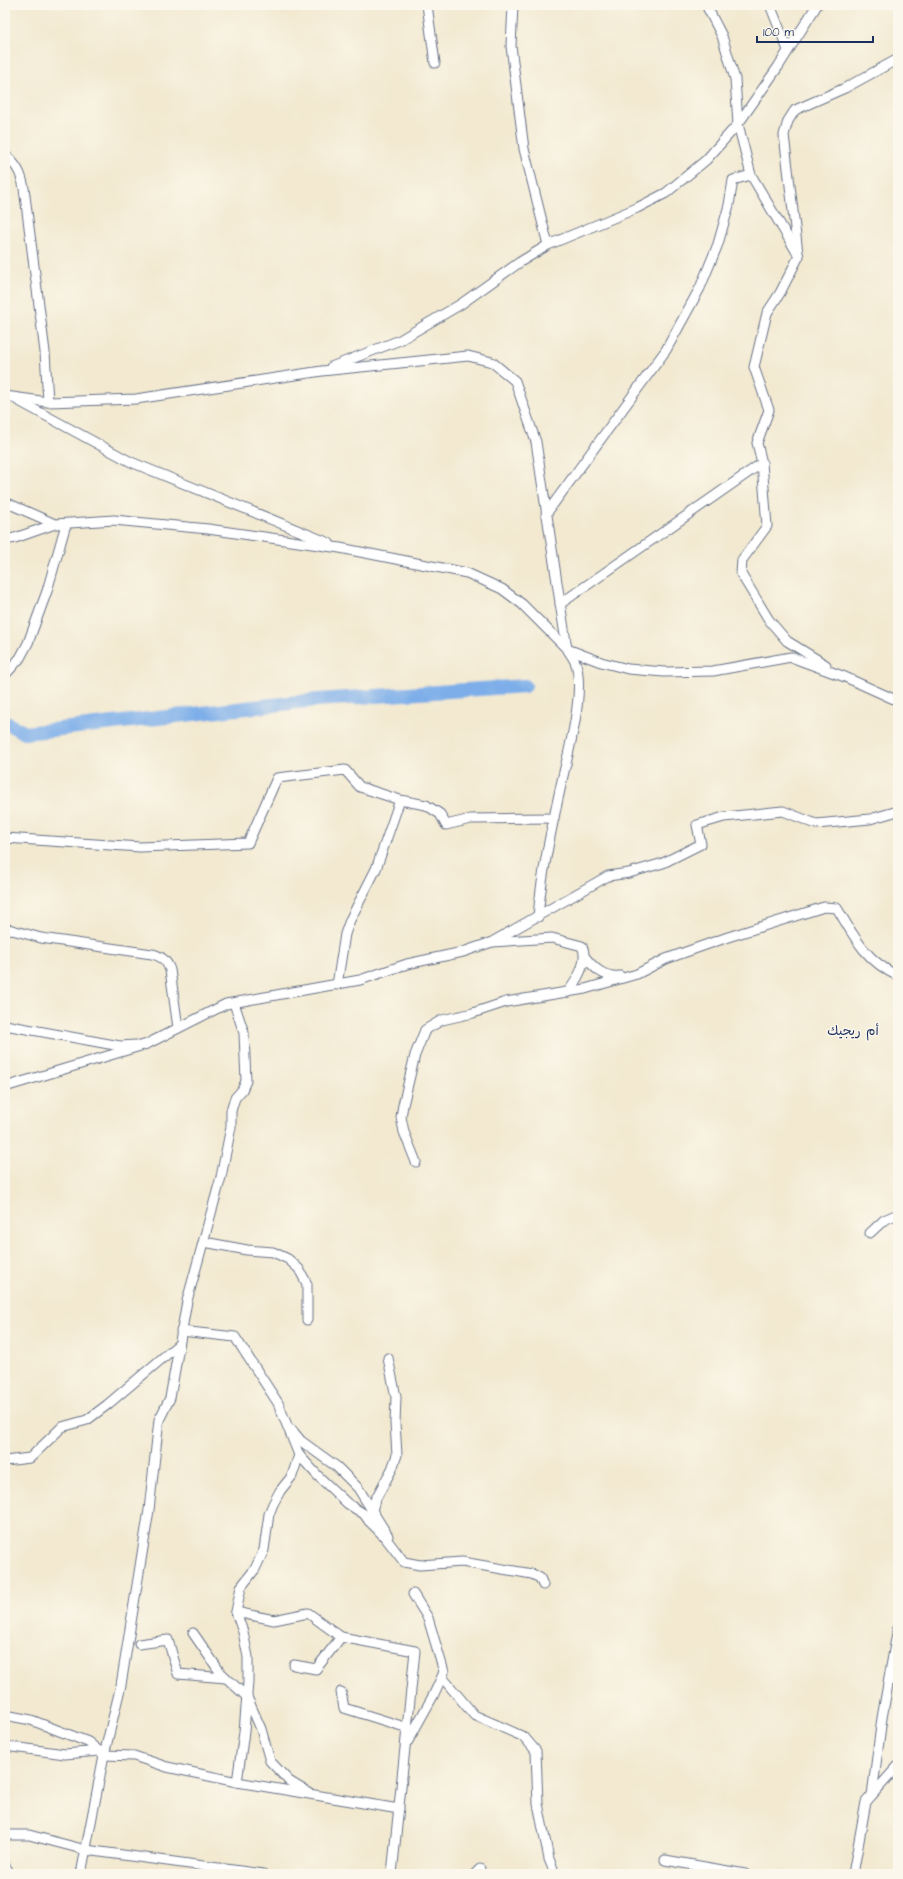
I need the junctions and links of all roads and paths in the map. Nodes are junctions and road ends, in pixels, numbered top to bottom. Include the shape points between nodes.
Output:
1 (427, 5) edge
2 (513, 5) edge
3 (706, 5) edge
4 (770, 5) edge
5 (817, 5) edge
6 (788, 50) junction
7 (898, 59) edge
8 (435, 63) dead end
9 (738, 124) junction
10 (5, 156) edge
11 (750, 174) junction
12 (548, 245) junction
13 (798, 256) junction
14 (322, 371) junction
15 (8, 396) edge
16 (48, 402) junction
17 (762, 463) junction
18 (5, 502) edge
19 (546, 514) junction
20 (55, 524) junction
21 (66, 524) junction
22 (5, 540) edge
23 (340, 548) junction
24 (560, 604) junction
25 (567, 649) junction
26 (5, 675) edge
27 (845, 677) junction
28 (898, 702) edge
29 (400, 800) junction
30 (898, 811) edge
31 (554, 818) junction
32 (5, 838) edge
33 (538, 917) junction
34 (5, 928) edge
35 (492, 942) junction
36 (585, 957) junction
37 (637, 974) junction
38 (898, 976) edge
39 (338, 985) junction
40 (568, 992) junction
41 (234, 1003) junction
42 (5, 1025) edge
43 (178, 1028) junction
44 (147, 1044) junction
45 (5, 1087) edge
46 (416, 1162) dead end
47 (898, 1214) edge
48 (870, 1233) dead end
49 (204, 1242) junction
50 (307, 1320) dead end
51 (181, 1331) junction
52 (178, 1345) junction
53 (388, 1358) dead end
54 (286, 1423) junction
55 (299, 1455) junction
56 (5, 1461) edge
57 (372, 1510) junction
58 (369, 1521) junction
59 (396, 1550) junction
60 (543, 1585) dead end
61 (412, 1594) dead end
62 (236, 1614) junction
63 (898, 1627) edge
64 (193, 1633) dead end
65 (341, 1637) junction
66 (139, 1644) dead end
67 (294, 1665) dead end
68 (895, 1666) edge
69 (442, 1676) junction
70 (226, 1678) junction
71 (341, 1692) dead end
72 (247, 1697) junction
73 (5, 1714) edge
74 (408, 1728) junction
75 (406, 1744) junction
76 (5, 1746) edge
77 (101, 1753) junction
78 (898, 1766) edge
79 (236, 1782) junction
80 (872, 1794) junction
81 (312, 1795) junction
82 (400, 1809) junction
83 (5, 1835) edge
84 (86, 1850) junction
85 (665, 1860) dead end
86 (5, 1866) edge
87 (10, 1874) edge
88 (81, 1874) edge
89 (262, 1874) edge
90 (392, 1874) edge
91 (555, 1874) edge
92 (745, 1874) edge
93 (853, 1874) edge

1 - 8 street
2 - 12 street via 511,46 524,149
3 - 9 street via 722,36 735,79
4 - 6 street
5 - 6 street
6 - 9 street
7 - 13 street via 845,88 795,110 788,120 784,135
9 - 11 street
9 - 12 street via 706,160 666,193 637,208
10 - 16 street via 14,162 21,172 24,188 45,352
11 - 13 street
11 - 19 street via 733,180 730,205 718,244 700,288 666,350
12 - 14 street via 461,304 400,340
13 - 17 street via 767,313 754,367 769,410 757,443
14 - 16 street via 136,399
14 - 19 street via 468,356 492,362 516,381 536,442
15 - 16 street
15 - 23 street via 131,462
17 - 24 street
17 - 27 street via 767,526 742,560 741,574 769,620 786,641
18 - 20 street
19 - 24 street
20 - 21 street
20 - 22 street
21 - 23 street via 114,520 208,529
21 - 26 street via 47,591 28,643 20,658
23 - 25 street via 467,573 502,589 522,604
24 - 25 street
25 - 27 street via 628,669 664,672 713,670 791,657
25 - 31 street via 577,666 579,684 574,729
27 - 28 street
29 - 31 street via 426,805 440,814 446,825 471,819
29 - 32 street via 360,787 345,770 277,778 248,843 140,847
29 - 39 street via 376,869 345,934
30 - 33 street via 870,819 816,824 783,811 724,817 697,825 701,844 663,863 608,876
31 - 33 street via 540,891
33 - 35 street via 519,925
34 - 43 street via 41,938 152,954 162,958 170,970
35 - 36 street via 540,938 563,940 582,946
35 - 39 street via 464,952 407,964
36 - 37 street via 600,972 610,976
36 - 40 street
37 - 38 street via 666,959 824,906 837,908 867,954 884,969
37 - 40 street
39 - 41 street
40 - 46 street via 506,1002 473,1014 442,1020 425,1030 415,1055 401,1117
41 - 43 street via 226,1004
41 - 49 street via 244,1033 246,1081 235,1098 231,1111 231,1127 221,1177
42 - 44 street via 120,1046
43 - 44 street
44 - 45 street
47 - 48 street via 884,1220
49 - 50 street via 273,1252 288,1259 299,1269 307,1284
49 - 51 street
51 - 52 street
51 - 54 street via 234,1337 278,1403
52 - 56 street via 87,1420 62,1427 30,1458
52 - 77 street via 170,1398 159,1420 150,1510 121,1685
53 - 57 street via 396,1397 397,1455
54 - 55 street
54 - 57 street via 301,1441 320,1453 348,1478
55 - 58 street via 323,1481 348,1504 364,1514
55 - 62 street via 292,1476 273,1504 264,1550 255,1569 241,1587
57 - 58 street
57 - 59 street
58 - 59 street
59 - 60 street via 404,1562 420,1565 462,1562 532,1574 540,1578
61 - 69 street via 428,1618 444,1672
62 - 65 street via 278,1621 311,1615
62 - 72 street via 248,1657
63 - 68 street
64 - 70 street
65 - 67 street via 316,1669
65 - 74 street via 415,1651
66 - 70 street via 168,1640 178,1674
68 - 80 street
69 - 75 street
69 - 91 street via 474,1715 524,1737 536,1751 538,1804 549,1859
70 - 72 street
71 - 74 street via 344,1708
72 - 79 street
72 - 81 street via 262,1729 270,1761 289,1781
73 - 77 street via 31,1720 88,1742
74 - 75 street
75 - 82 street
76 - 77 street via 65,1754
77 - 79 street via 134,1756 167,1767
77 - 84 street
78 - 80 street
79 - 81 street
80 - 93 street via 866,1802
81 - 82 street
82 - 90 street
83 - 84 street via 28,1835
84 - 88 street
84 - 89 street
85 - 92 street
86 - 87 street

